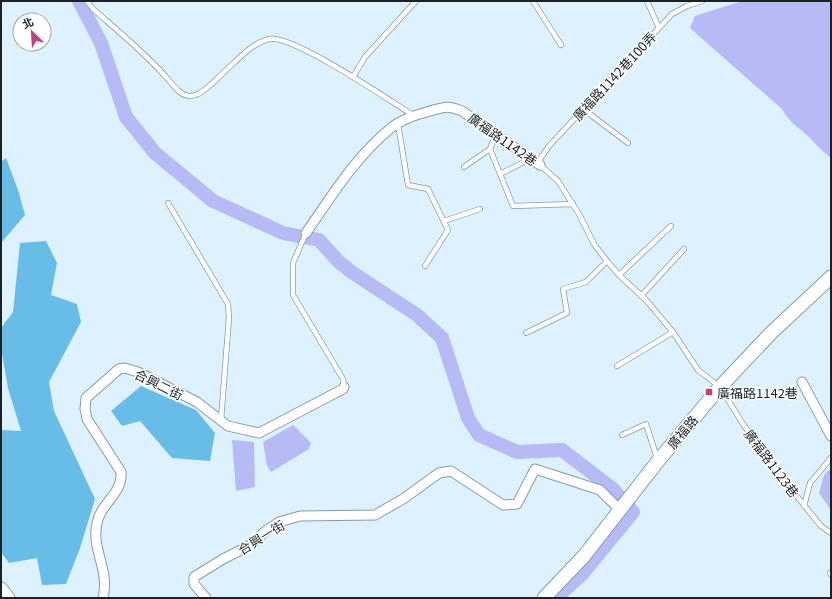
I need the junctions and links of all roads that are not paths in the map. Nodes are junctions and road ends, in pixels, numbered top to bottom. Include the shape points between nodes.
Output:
1 (87, 1) edge
2 (416, 1) edge
3 (533, 1) edge
4 (647, 1) edge
5 (702, 1) edge
6 (659, 28) junction
7 (561, 45) dead end
8 (353, 77) junction
9 (583, 109) junction
10 (413, 115) junction
11 (398, 124) junction
12 (496, 135) junction
13 (628, 143) dead end
14 (490, 149) junction
15 (530, 159) junction
16 (540, 165) junction
17 (464, 167) dead end
18 (500, 174) junction
19 (168, 203) dead end
20 (572, 204) junction
21 (480, 209) dead end
22 (444, 221) junction
23 (671, 226) dead end
24 (306, 232) joint
25 (684, 249) dead end
26 (607, 261) junction
27 (425, 266) dead end
28 (619, 275) junction
29 (831, 277) edge
30 (641, 296) junction
31 (673, 332) junction
32 (526, 333) dead end
33 (616, 366) dead end
34 (802, 382) dead end
35 (344, 386) joint
36 (720, 387) junction
37 (221, 421) junction
38 (622, 435) dead end
39 (831, 436) edge
40 (831, 458) edge
41 (658, 461) junction
42 (804, 506) junction
43 (620, 510) junction
44 (821, 526) junction
45 (831, 530) edge
46 (831, 534) edge
47 (1, 588) edge
48 (8, 598) edge
49 (103, 598) edge
50 (206, 598) edge
51 (544, 598) edge

1 - 8 lane via 152,61 183,94 190,96 201,92 248,52 263,41 271,39 281,40
2 - 8 lane via 370,52
3 - 7 lane
4 - 6 lane
5 - 6 lane, 廣福路1142巷100弄 via 672,14
6 - 9 lane, 廣福路1142巷100弄
8 - 10 lane
9 - 13 lane
9 - 16 lane, 廣福路1142巷100弄 via 549,146 540,159
10 - 11 street, 廣福路1142巷
10 - 12 street, 廣福路1142巷 via 450,106 462,110
11 - 22 lane via 408,185 428,188
11 - 24 street, 廣福路1142巷 via 370,147
12 - 14 lane
12 - 15 street, 廣福路1142巷
14 - 17 lane
14 - 18 lane
15 - 16 street, 廣福路1142巷
15 - 18 lane
16 - 20 lane, 廣福路1142巷 via 558,181
18 - 20 lane via 513,206
19 - 37 lane via 228,304
20 - 26 lane, 廣福路1142巷 via 594,244
21 - 22 lane
22 - 27 lane via 448,230
23 - 28 lane
24 - 35 lane via 293,263 293,295 343,379
25 - 30 lane
26 - 28 lane, 廣福路1142巷
26 - 32 lane via 586,282 564,289 567,313
28 - 30 lane, 廣福路1142巷
29 - 36 street, 廣福路 via 771,333
30 - 31 lane, 廣福路1142巷
31 - 33 lane
31 - 36 lane, 廣福路1142巷 via 698,370
34 - 39 street
35 - 37 street, 合興二街 via 343,390 259,433 228,426
36 - 41 street, 廣福路
36 - 42 lane, 廣福路1123巷 via 743,424
37 - 49 street, 合興二街 via 197,402 125,368 119,369 86,398 87,419 121,472 122,482 101,511 97,522 95,540 105,579
38 - 41 lane via 646,424
40 - 42 lane via 810,483
41 - 43 street, 廣福路
42 - 44 lane, 廣福路1123巷
43 - 50 street, 合興一街 via 600,490 535,469 517,504 502,505 451,471 438,473 403,500 375,515 300,516 279,522 253,544 194,577 194,584
43 - 51 street, 廣福路 via 584,556
44 - 45 lane
44 - 46 lane, 廣福路1123巷
47 - 48 street

